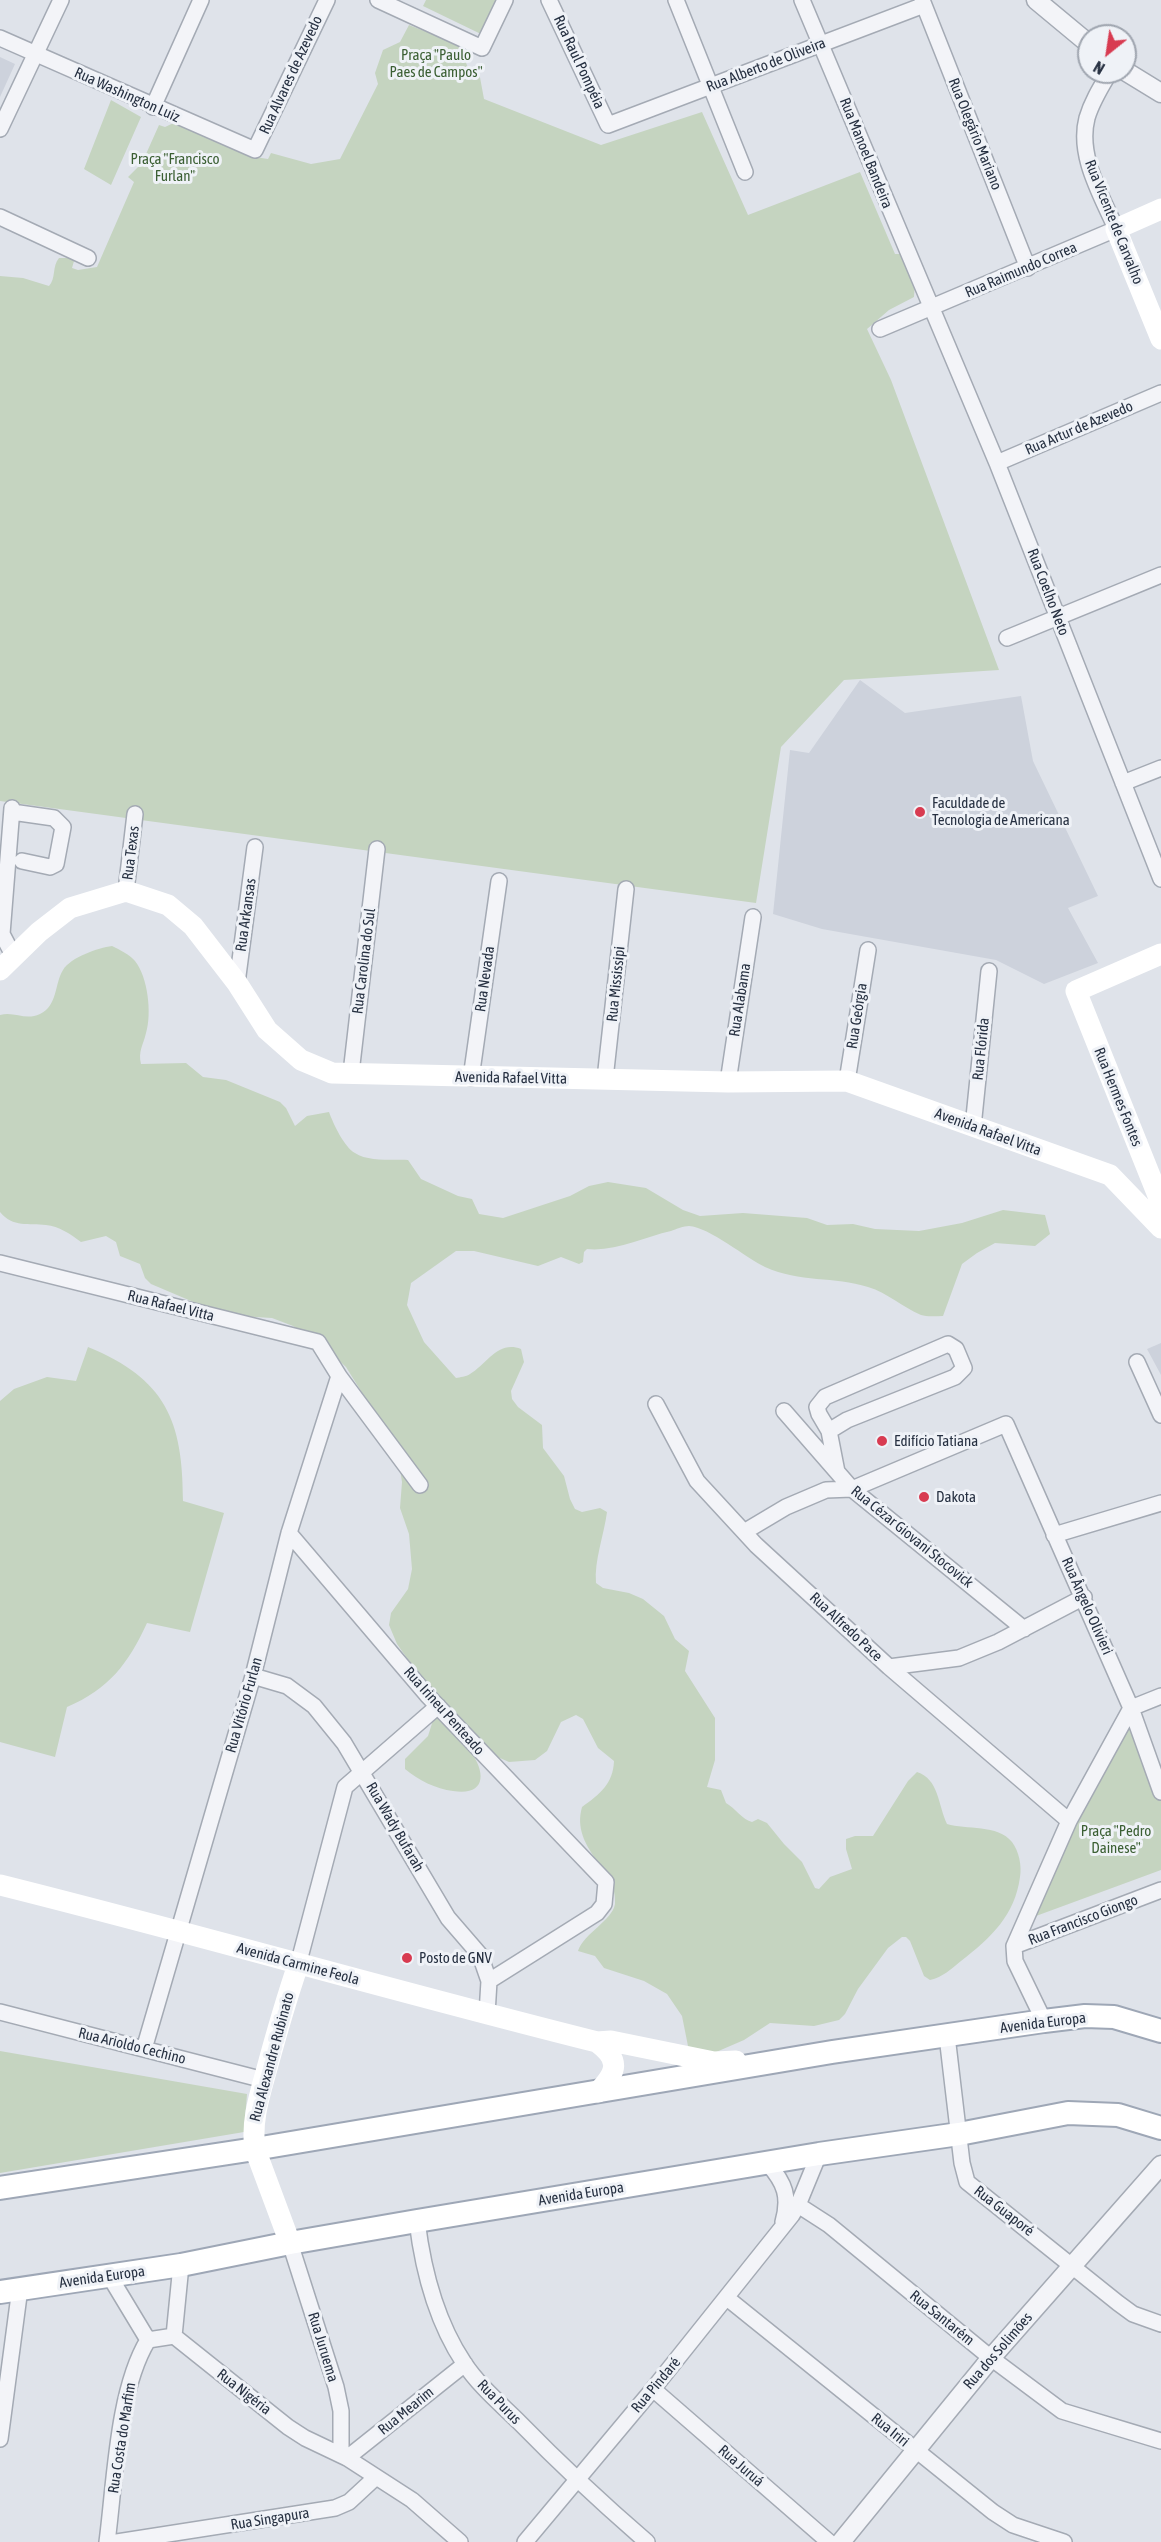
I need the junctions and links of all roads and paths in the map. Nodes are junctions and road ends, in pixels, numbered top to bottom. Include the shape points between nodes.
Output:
1 (61, 0) edge
2 (201, 0) edge
3 (327, 0) edge
4 (378, 0) edge
5 (505, 0) edge
6 (549, 0) edge
7 (676, 0) edge
8 (802, 0) edge
9 (1036, 0) edge
10 (923, 3) edge
11 (1077, 34) edge
12 (0, 38) edge
13 (821, 44) junction
14 (34, 54) junction
15 (1137, 78) edge
16 (1104, 84) edge
17 (709, 86) junction
18 (1161, 93) edge
19 (153, 107) junction
20 (608, 125) joint
21 (0, 129) edge
22 (255, 150) joint
23 (745, 172) dead end
24 (1161, 209) edge
25 (0, 218) edge
26 (1116, 229) junction
27 (88, 258) dead end
28 (1028, 268) junction
29 (930, 308) junction
30 (880, 329) dead end
31 (1161, 339) edge
32 (1161, 393) edge
33 (998, 463) junction
34 (1161, 575) edge
35 (1058, 618) junction
36 (1007, 638) dead end
37 (1161, 768) edge
38 (1123, 783) junction
39 (135, 814) dead end
40 (255, 847) dead end
41 (377, 849) dead end
42 (22, 861) dead end
43 (1161, 879) edge
44 (499, 881) dead end
45 (626, 889) dead end
46 (126, 891) junction
47 (753, 917) dead end
48 (868, 950) dead end
49 (1161, 954) edge
50 (7, 964) edge
51 (989, 971) dead end
52 (237, 983) junction
53 (351, 1073) junction
54 (471, 1078) junction
55 (605, 1080) junction
56 (847, 1081) junction
57 (728, 1082) junction
58 (973, 1127) junction
59 (1142, 1157) junction
60 (1110, 1175) junction
61 (1161, 1203) edge
62 (1161, 1228) edge
63 (0, 1263) edge
64 (1137, 1362) dead end
65 (336, 1369) junction
66 (656, 1404) dead end
67 (784, 1411) dead end
68 (1161, 1415) edge
69 (829, 1431) junction
70 (837, 1472) junction
71 (420, 1485) dead end
72 (852, 1489) junction
73 (1161, 1503) edge
74 (744, 1532) junction
75 (289, 1533) junction
76 (1054, 1535) junction
77 (1084, 1597) junction
78 (1024, 1629) junction
79 (889, 1667) junction
80 (253, 1676) junction
81 (1161, 1696) edge
82 (438, 1706) junction
83 (1131, 1708) junction
84 (363, 1773) junction
85 (1161, 1792) edge
86 (1069, 1821) junction
87 (0, 1885) edge
88 (1161, 1890) edge
89 (179, 1930) junction
90 (1014, 1946) junction
91 (298, 1965) junction
92 (489, 1981) junction
93 (0, 2012) edge
94 (487, 2014) junction
95 (1044, 2021) junction
96 (1161, 2031) edge
97 (947, 2036) junction
98 (597, 2042) junction
99 (144, 2049) junction
100 (753, 2066) junction
101 (264, 2080) junction
102 (598, 2092) junction
103 (1161, 2128) edge
104 (959, 2134) junction
105 (255, 2149) junction
106 (819, 2154) junction
107 (768, 2164) junction
108 (1161, 2165) edge
109 (0, 2188) edge
110 (798, 2205) junction
111 (417, 2221) junction
112 (782, 2225) junction
113 (290, 2243) junction
114 (181, 2265) junction
115 (1073, 2266) junction
116 (110, 2277) junction
117 (10, 2290) edge
118 (727, 2298) junction
119 (1161, 2324) edge
120 (174, 2336) junction
121 (148, 2340) junction
122 (991, 2358) junction
123 (465, 2364) junction
124 (653, 2390) junction
125 (0, 2439) edge
126 (1161, 2441) edge
127 (915, 2450) junction
128 (344, 2456) junction
129 (376, 2477) junction
130 (576, 2480) junction
131 (1047, 2540) edge
132 (107, 2542) edge
133 (117, 2542) edge
134 (460, 2542) edge
135 (525, 2542) edge
136 (647, 2542) edge
137 (829, 2542) edge
138 (841, 2542) edge
139 (1064, 2542) edge

1 - 14 street
2 - 19 street
3 - 22 street, Rua Alvares de Azevedo
4 - 5 street via 482,48
6 - 20 street, Rua Raul Pompéia
7 - 17 street
8 - 13 street, Rua Manoel Bandeira
9 - 11 street
10 - 13 street, Rua Alberto de Oliveira
10 - 28 street, Rua Olegário Mariano
12 - 14 street, Rua Washington Luiz
13 - 17 street, Rua Alberto de Oliveira
13 - 29 street, Rua Manoel Bandeira
14 - 19 street, Rua Washington Luiz
14 - 21 street
15 - 18 street
16 - 26 street, Rua Vicente de Carvalho via 1090,110 1085,143 1092,173
17 - 20 street, Rua Alberto de Oliveira
17 - 23 street
19 - 22 street, Rua Washington Luiz
24 - 26 main road, Rua Raimundo Correa
25 - 27 street
26 - 28 street, Rua Raimundo Correa
26 - 31 main road, Rua Vicente de Carvalho
28 - 29 street, Rua Raimundo Correa
29 - 30 street, Rua Raimundo Correa
29 - 33 street, Rua Coelho Neto
32 - 33 street, Rua Artur de Azevedo
33 - 35 street, Rua Coelho Neto
34 - 35 street
35 - 36 street
35 - 38 street, Rua Coelho Neto
37 - 38 street
38 - 43 street, Rua Coelho Neto
39 - 46 street, Rua Texas
40 - 52 street, Rua Arkansas
41 - 53 street, Rua Carolina do Sul
42 - 50 street via 50,867 56,864 63,827 54,818 12,810 2,934
44 - 54 street, Rua Nevada
45 - 55 street, Rua Mississipi
46 - 50 main road via 70,908
46 - 52 main road, Avenida Rafael Vitta via 168,905 193,926
47 - 57 street, Rua Alabama
48 - 56 street, Rua Geórgia
49 - 59 main road, Rua Hermes Fontes via 1076,991
51 - 58 street, Rua Flórida
52 - 53 main road, Avenida Rafael Vitta via 267,1030 301,1060 332,1073
53 - 54 main road, Avenida Rafael Vitta
54 - 55 main road, Avenida Rafael Vitta
55 - 57 main road, Avenida Rafael Vitta
56 - 57 main road, Avenida Rafael Vitta
56 - 58 main road, Avenida Rafael Vitta
58 - 60 main road, Avenida Rafael Vitta
59 - 60 main road
59 - 61 main road, Rua Hermes Fontes
60 - 62 main road, Avenida Rafael Vitta
63 - 65 street, Rua Rafael Vitta via 318,1342
64 - 68 street
65 - 71 street, Rua Rafael Vitta
65 - 75 street, Rua Vitório Furlan
66 - 74 street, Rua Alfredo Pace via 698,1481
67 - 70 street, Rua Cézar Giovani Stocovick
69 - 69 street via 847,1420 955,1377 964,1368 956,1349 948,1344 825,1397 817,1407
69 - 70 street
70 - 72 street, Rua Cézar Giovani Stocovick
72 - 74 street via 826,1490 786,1507
72 - 76 street, Rua Ângelo Olivieri via 1006,1424
72 - 78 street, Rua Cézar Giovani Stocovick
73 - 76 street
74 - 79 street, Rua Alfredo Pace
75 - 80 street, Rua Vitório Furlan
75 - 82 street, Rua Irineu Penteado
76 - 77 street, Rua Ângelo Olivieri
77 - 78 street
77 - 83 street, Rua Ângelo Olivieri
78 - 79 street via 959,1658
79 - 86 street, Rua Alfredo Pace
80 - 84 street, Rua Wady Bufarah via 287,1686 314,1706
80 - 89 street, Rua Vitório Furlan
81 - 83 street
82 - 84 street, Rua Alexandre Rubinato
82 - 92 street, Rua Irineu Penteado via 606,1882 604,1904 597,1913
83 - 85 street, Rua Ângelo Olivieri
83 - 86 street
84 - 91 street, Rua Alexandre Rubinato via 345,1786
84 - 92 street, Rua Wady Bufarah via 448,1917 480,1955
86 - 90 street
87 - 89 main road, Avenida Carmine Feola
88 - 90 street, Rua Francisco Giongo
89 - 91 main road, Avenida Carmine Feola
89 - 99 street, Rua Vitório Furlan
90 - 95 street, Rua Francisco Giongo via 1015,1961
91 - 94 main road, Avenida Carmine Feola
91 - 101 main road, Rua Alexandre Rubinato
92 - 94 street, Rua Wady Bufarah
93 - 99 street, Rua Arioldo Cechino
94 - 98 main road, Avenida Carmine Feola
95 - 96 main road, Avenida Europa via 1114,2017
95 - 97 main road, Avenida Europa
97 - 100 main road, Avenida Europa
97 - 104 street, Rua Guaporé
98 - 100 main road, Avenida Carmine Feola via 611,2041 714,2062 741,2061
98 - 102 main road via 614,2061 614,2070
99 - 101 street, Rua Arioldo Cechino
100 - 102 main road, Avenida Europa
101 - 105 main road, Rua Alexandre Rubinato via 255,2117
102 - 105 main road, Avenida Europa
103 - 104 main road, Avenida Europa via 1118,2115 1076,2113
104 - 106 main road, Avenida Europa
104 - 115 street, Rua Guaporé via 967,2182
105 - 109 main road, Avenida Europa
105 - 113 main road, Rua Alexandre Rubinato
106 - 107 main road, Avenida Europa
106 - 110 street, Rua Pindaré
107 - 111 main road, Avenida Europa
107 - 112 street, Rua Pindaré via 785,2187 788,2199
108 - 115 street, Rua dos Solimões
110 - 112 street, Rua Pindaré
110 - 122 street, Rua Santarém via 829,2225
111 - 113 main road, Avenida Europa
111 - 123 street, Rua Purus via 435,2300
112 - 118 street, Rua Pindaré
113 - 114 main road, Avenida Europa
113 - 128 street, Rua Juruema via 336,2387
114 - 116 main road, Avenida Europa
114 - 120 street
115 - 119 street, Rua Guaporé via 1133,2314
115 - 122 street, Rua dos Solimões
116 - 117 main road, Avenida Europa
116 - 121 street
117 - 125 street
118 - 124 street, Rua Pindaré
118 - 127 street, Rua Iriri
120 - 121 street
120 - 128 street, Rua Nigéria via 297,2433
121 - 132 street, Rua Costa do Marfim via 139,2355 125,2405
122 - 126 street, Rua Santarém via 1062,2412
122 - 127 street, Rua dos Solimões
123 - 128 street, Rua Mearim
123 - 130 street, Rua Purus
124 - 130 street, Rua Pindaré
124 - 137 street, Rua Juruá
127 - 131 street, Rua Iriri via 993,2512
127 - 138 street, Rua dos Solimões
128 - 129 street, Rua Nigéria
129 - 133 street, Rua Singapura via 349,2502 335,2508
129 - 134 street, Rua Nigéria via 412,2500
130 - 135 street, Rua Pindaré
130 - 136 street, Rua Purus
131 - 139 street, Rua Iriri

